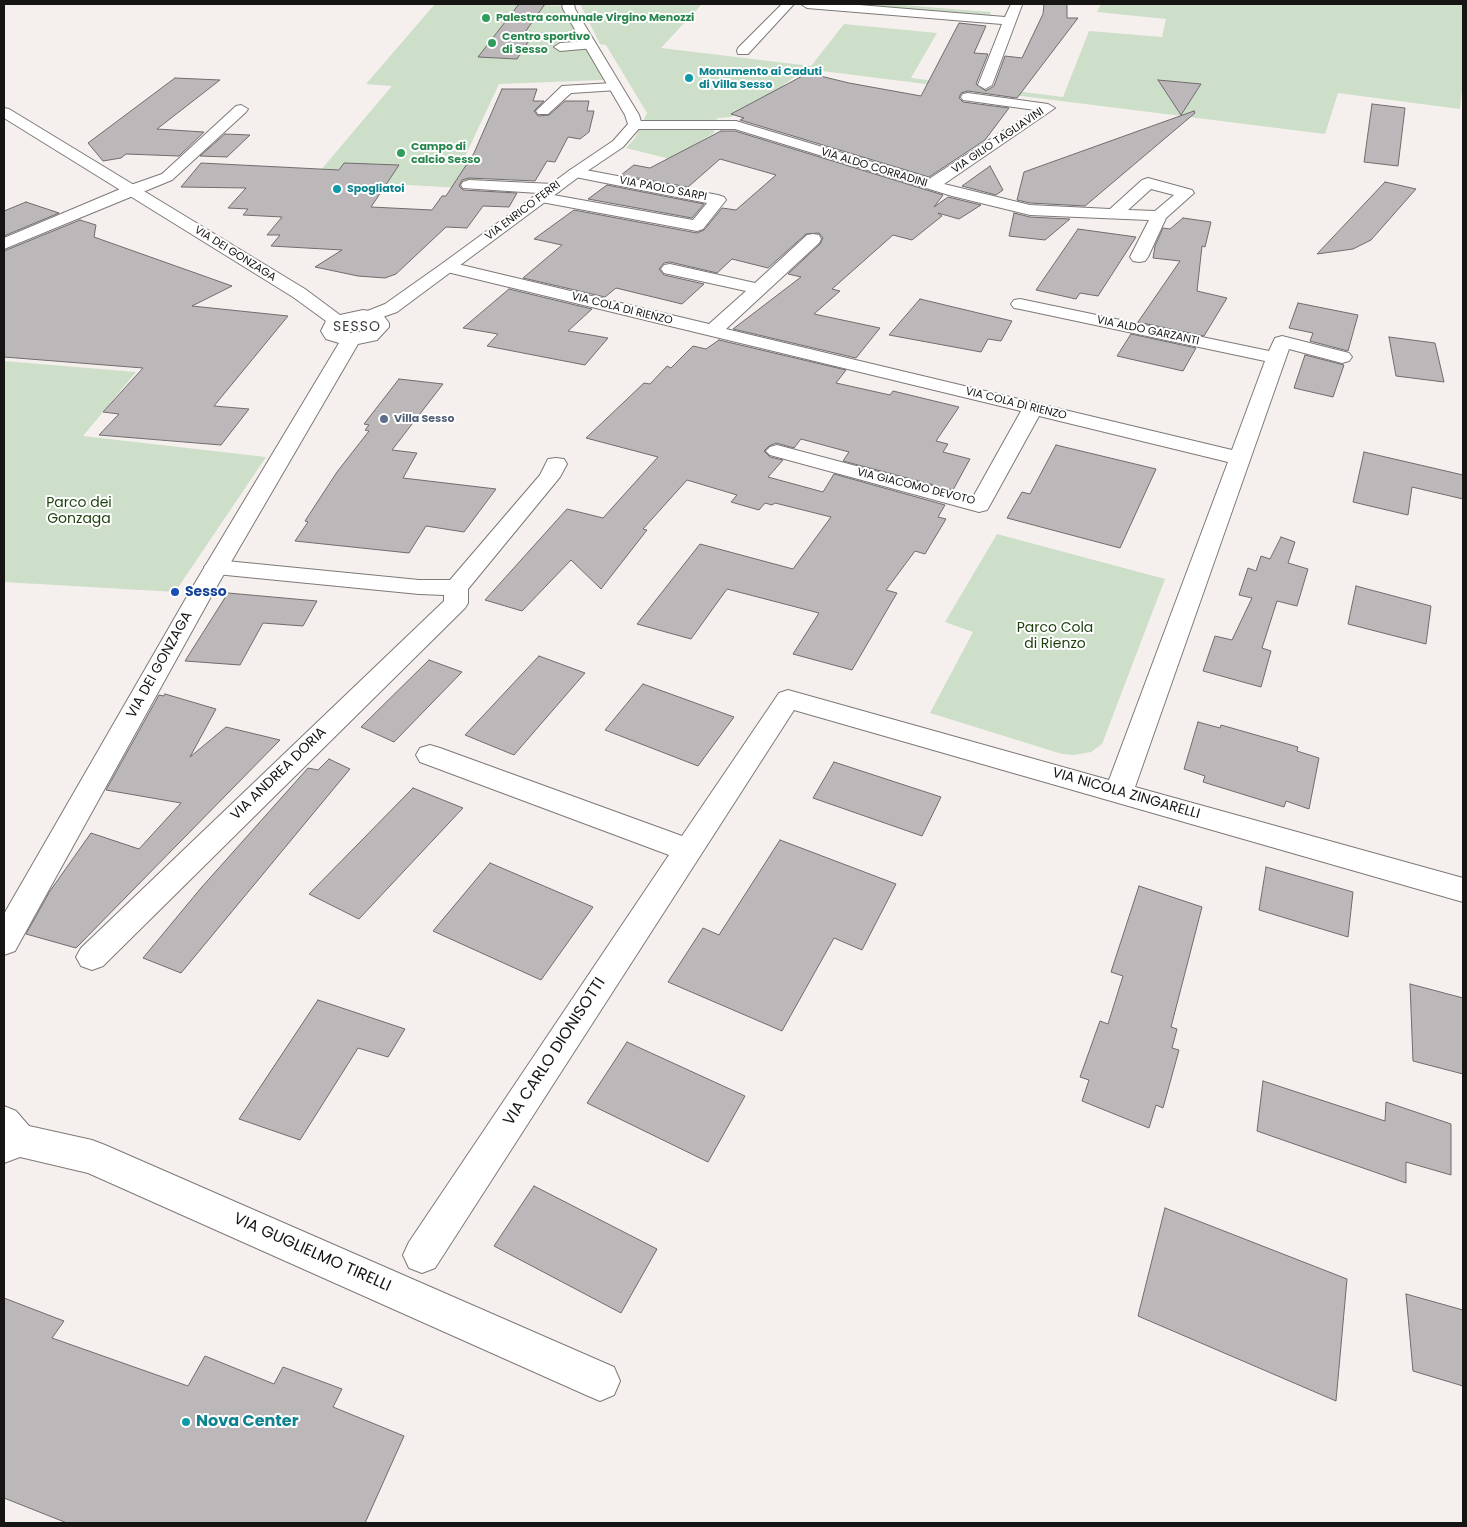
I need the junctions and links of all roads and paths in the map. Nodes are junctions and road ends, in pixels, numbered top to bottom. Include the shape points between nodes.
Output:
1 (568, 4) edge
2 (788, 4) edge
3 (807, 4) edge
4 (920, 4) edge
5 (1013, 12) edge
6 (589, 45) junction
7 (560, 47) dead end
8 (743, 51) dead end
9 (985, 85) dead end
10 (613, 87) junction
11 (968, 97) dead end
12 (241, 109) dead end
13 (543, 111) dead end
14 (4, 112) edge
15 (635, 126) junction
16 (575, 173) junction
17 (469, 185) dead end
18 (932, 185) junction
19 (131, 190) junction
20 (547, 194) junction
21 (1114, 214) junction
22 (1159, 216) junction
23 (813, 239) dead end
24 (4, 244) edge
25 (1139, 257) dead end
26 (449, 267) junction
27 (670, 269) dead end
28 (759, 289) junction
29 (1020, 304) dead end
30 (344, 330) junction
31 (713, 331) junction
32 (1342, 357) dead end
33 (1276, 358) junction
34 (1033, 408) junction
35 (777, 452) dead end
36 (1238, 458) junction
37 (556, 464) dead end
38 (216, 567) junction
39 (456, 588) junction
40 (788, 700) joint
41 (430, 755) dead end
42 (1118, 791) junction
43 (688, 850) junction
44 (1463, 890) edge
45 (7, 932) edge
46 (92, 957) dead end
47 (8, 1136) edge
48 (422, 1255) dead end
49 (600, 1382) dead end

1 - 6 street
2 - 8 street
3 - 5 street
4 - 5 street
5 - 9 street
6 - 7 street
6 - 10 street
10 - 13 street via 567,89
10 - 15 street via 632,115
11 - 18 street, VIA GILIO TAGLIAVINI via 1048,108
12 - 19 street via 167,177
14 - 19 street, VIA DEI GONZAGA
15 - 16 street, VIA ENRICO FERRI via 618,144
15 - 18 street, VIA ALDO CORRADINI via 736,125
16 - 20 street, VIA ENRICO FERRI
16 - 20 street, VIA PAOLO SARPI via 718,200 697,226
17 - 20 street
18 - 21 street, VIA ALDO CORRADINI via 1030,210
19 - 24 street
19 - 30 street, VIA DEI GONZAGA via 299,293
20 - 26 street, VIA ENRICO FERRI
21 - 22 street, VIA ALDO CORRADINI
21 - 22 street via 1148,183 1186,193
22 - 25 street
23 - 28 street
26 - 30 street, VIA ENRICO FERRI via 391,308 371,316 380,323 380,328 370,336
26 - 31 street, VIA COLA DI RIENZO
27 - 28 street
28 - 31 street
29 - 33 street, VIA ALDO GARZANTI
30 - 38 street, VIA DEI GONZAGA
31 - 34 street, VIA COLA DI RIENZO
32 - 33 street via 1282,342
33 - 36 street
34 - 35 street, VIA GIACOMO DEVOTO via 979,505
34 - 36 street, VIA COLA DI RIENZO
36 - 42 street
37 - 39 street, VIA ANDREA DORIA via 553,472
38 - 39 street
38 - 45 street, VIA DEI GONZAGA
39 - 46 street, VIA ANDREA DORIA via 456,603
40 - 42 street, VIA NICOLA ZINGARELLI
40 - 43 street, VIA CARLO DIONISOTTI
41 - 43 street
42 - 44 street, VIA NICOLA ZINGARELLI
43 - 48 street, VIA CARLO DIONISOTTI
47 - 49 street, VIA GUGLIELMO TIRELLI via 92,1157

